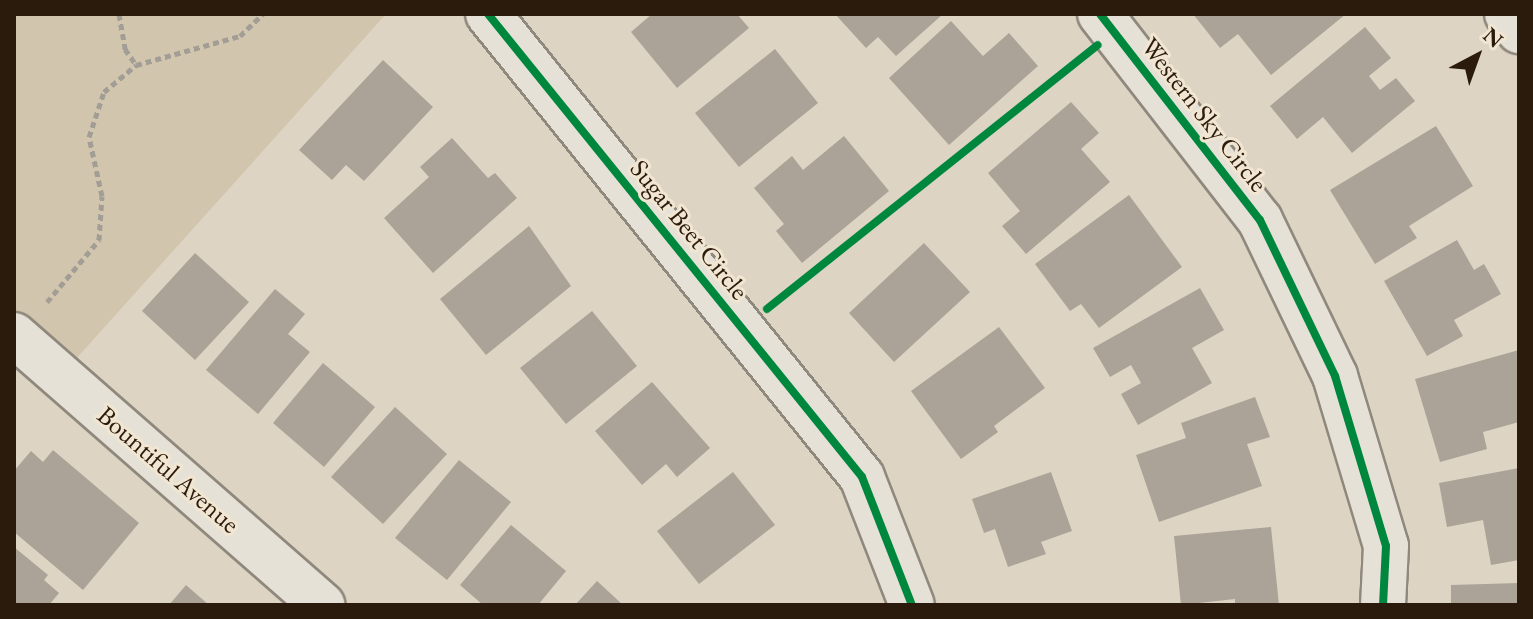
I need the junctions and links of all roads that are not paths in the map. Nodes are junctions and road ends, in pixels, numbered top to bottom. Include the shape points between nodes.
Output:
1 (488, 14) edge
2 (1100, 14) edge
3 (1507, 14) edge
4 (1519, 31) edge
5 (15, 337) edge
6 (322, 605) edge
7 (912, 605) edge
8 (1383, 605) edge

1 - 7 street, Sugar Beet Circle via 862,477
2 - 8 street, Western Sky Circle via 1260,220 1335,376 1386,546
3 - 4 street
5 - 6 street, Bountiful Avenue

